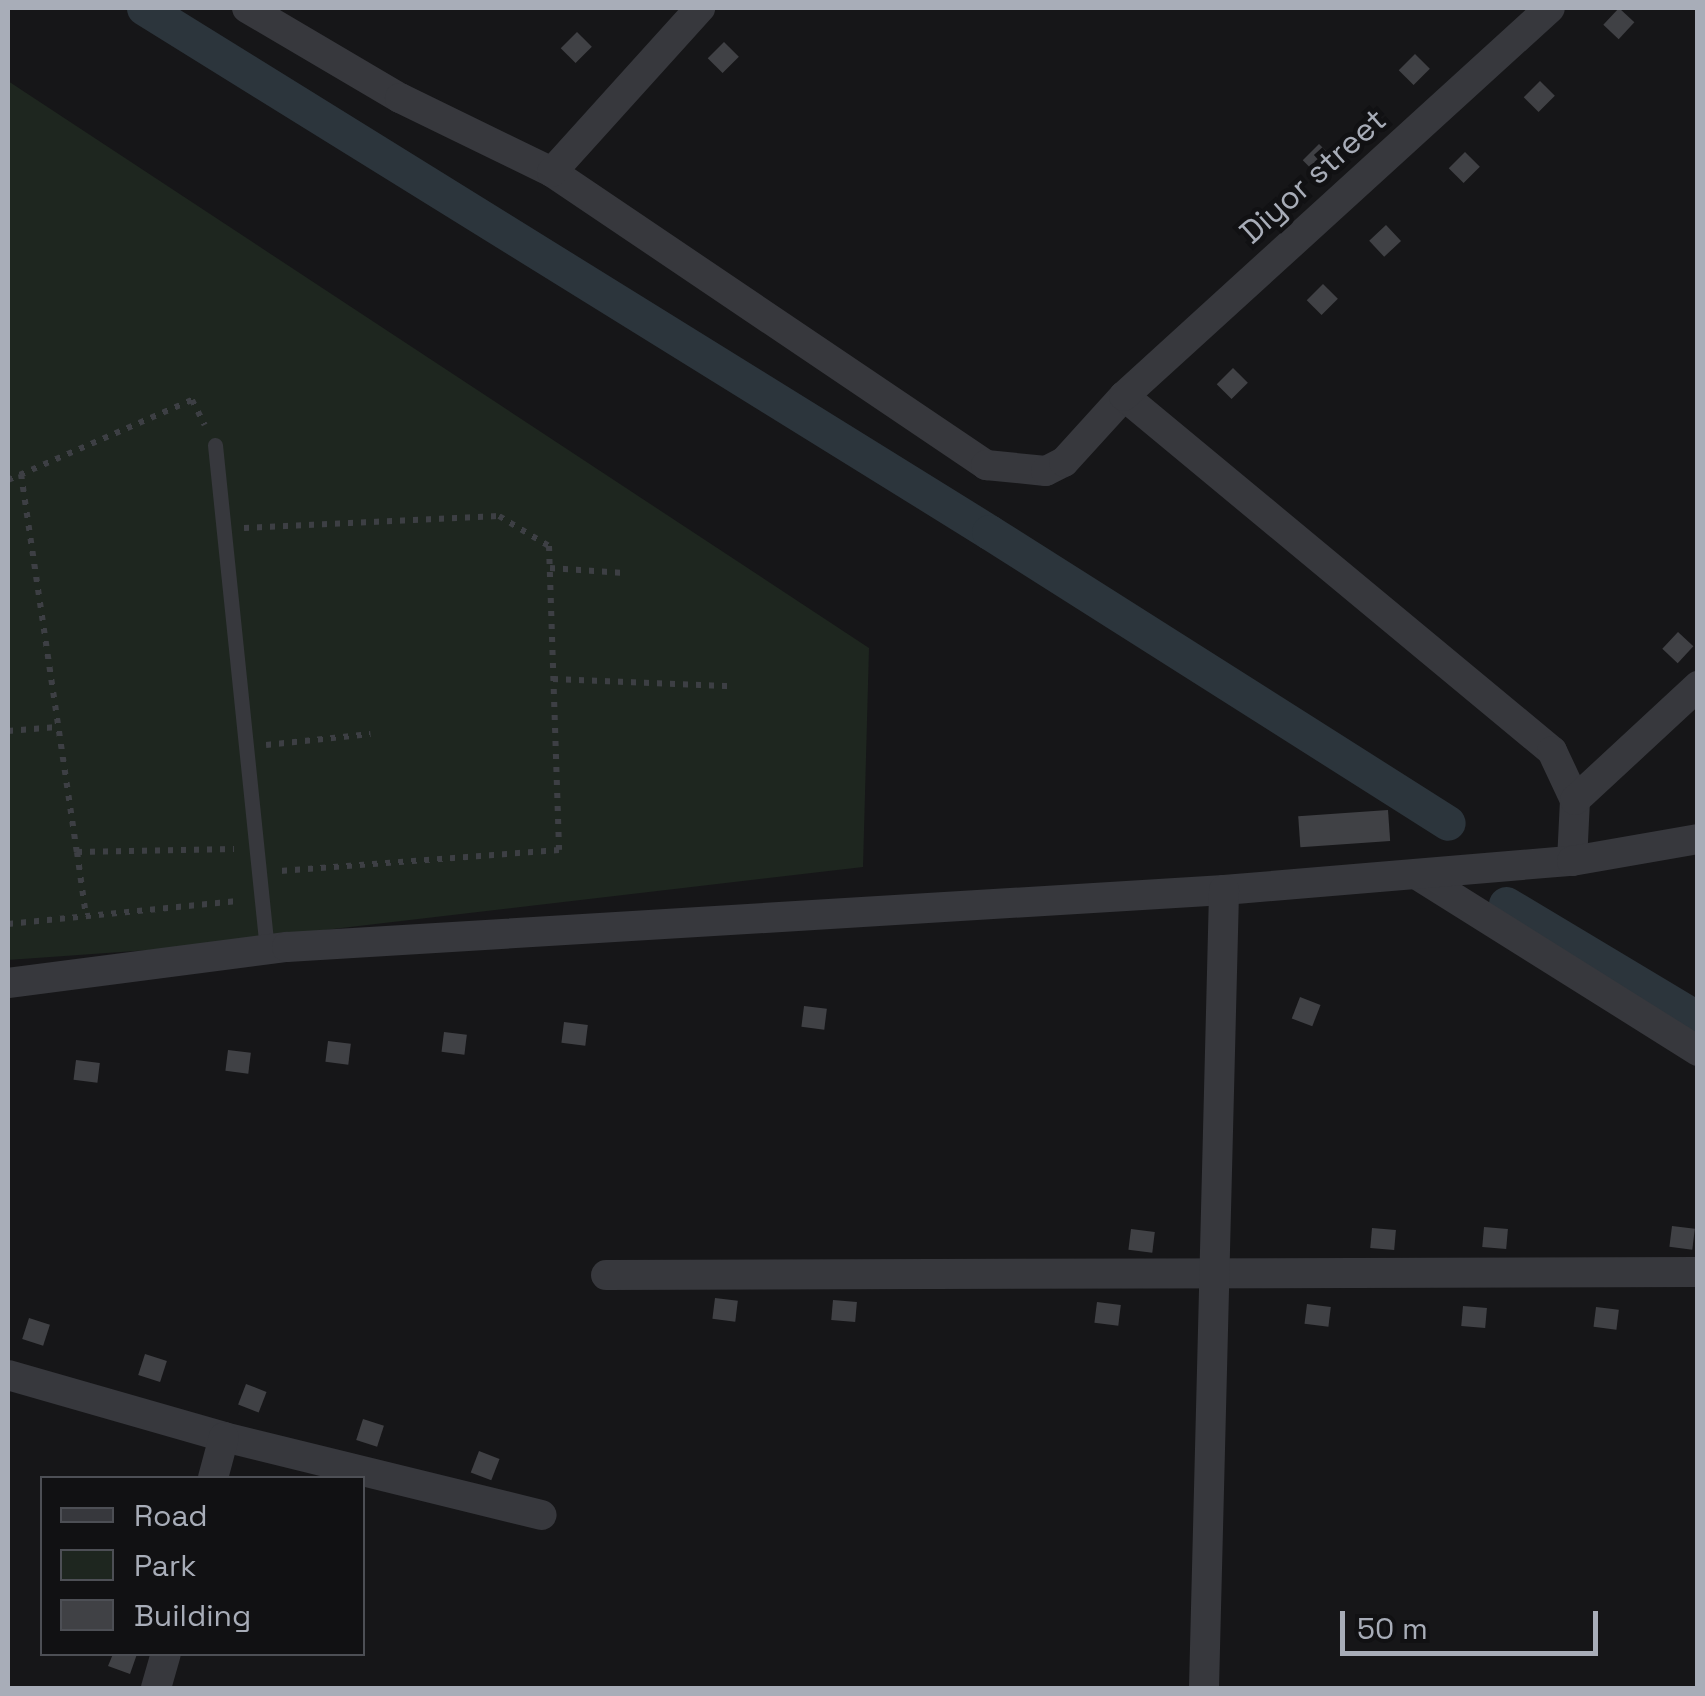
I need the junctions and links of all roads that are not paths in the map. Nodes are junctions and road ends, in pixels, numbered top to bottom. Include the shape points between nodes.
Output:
1 (246, 8) edge
2 (700, 8) edge
3 (1550, 8) edge
4 (552, 172) junction
5 (1124, 396) junction
6 (215, 446) road end
7 (1698, 686) edge
8 (1575, 800) junction
9 (1698, 839) edge
10 (1572, 861) junction
11 (1416, 874) junction
12 (1224, 890) junction
13 (267, 950) junction
14 (8, 982) edge
15 (1698, 1051) edge
16 (1698, 1272) edge
17 (606, 1275) dead end
18 (1214, 1275) junction
19 (8, 1374) edge
20 (224, 1437) junction
21 (214, 1476) edge
22 (542, 1514) dead end
23 (165, 1656) edge
24 (156, 1688) edge
25 (1204, 1688) edge

1 - 4 street via 400,98
2 - 4 street
3 - 5 street, Diyor street
4 - 5 street, Diyor street via 986,465 1046,472 1064,462
5 - 8 street via 1552,751
6 - 13 lane
7 - 8 street
8 - 10 street
9 - 10 street
10 - 11 street
11 - 12 street
11 - 15 street
12 - 13 street
12 - 18 street
13 - 14 street
16 - 18 street
17 - 18 street
18 - 25 street
19 - 20 street
20 - 21 street
20 - 22 street
23 - 24 street

